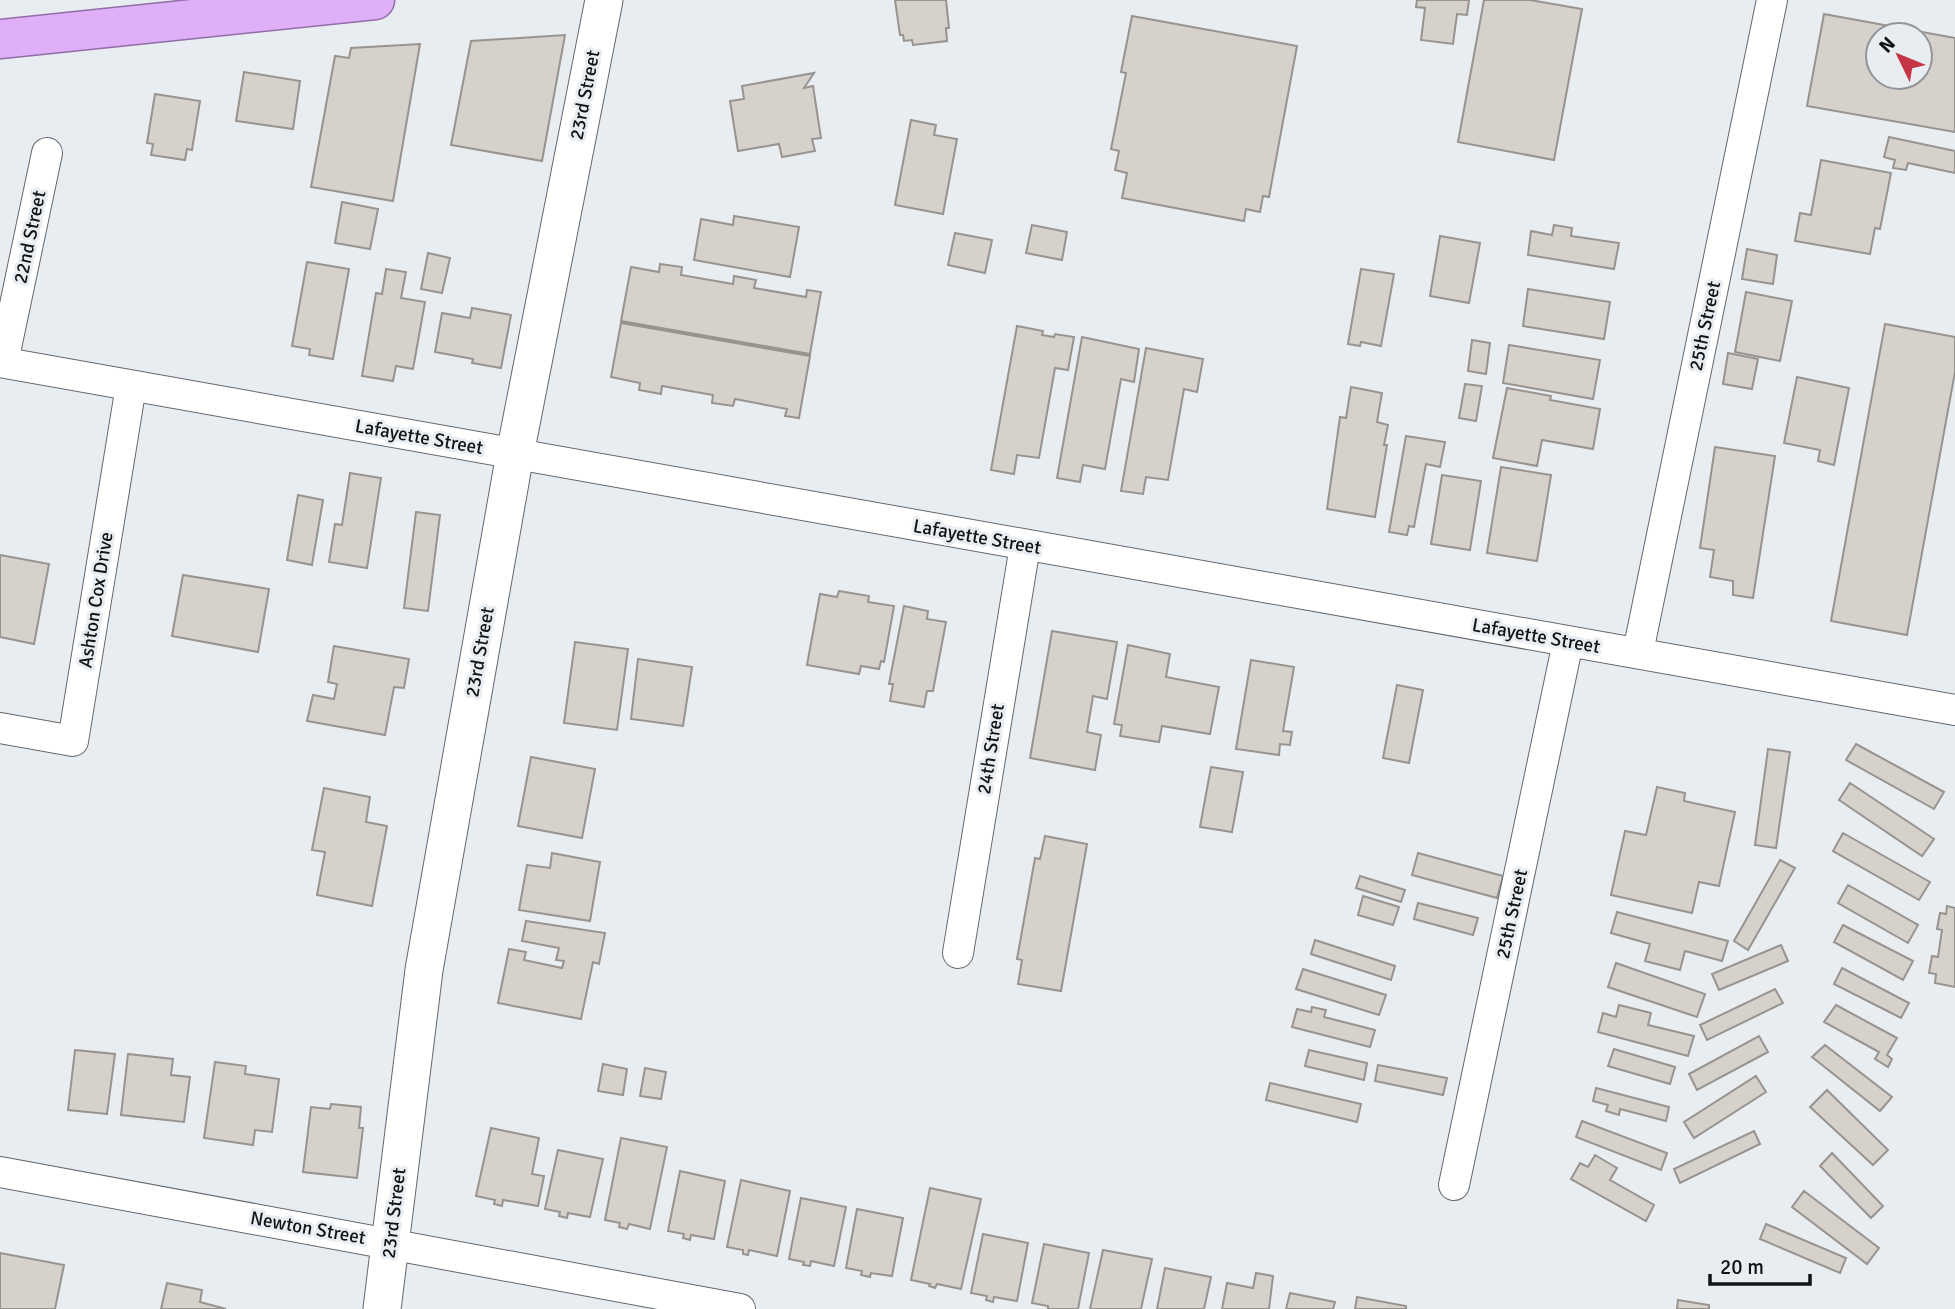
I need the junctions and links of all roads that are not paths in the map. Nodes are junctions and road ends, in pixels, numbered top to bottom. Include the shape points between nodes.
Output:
1 (375, 0) edge
2 (604, 0) edge
3 (1772, 0) edge
4 (0, 39) edge
5 (47, 153) dead end
6 (2, 362) edge
7 (131, 386) junction
8 (515, 454) junction
9 (1025, 546) junction
10 (1567, 642) junction
11 (1638, 652) junction
12 (1955, 710) edge
13 (0, 728) edge
14 (958, 953) dead end
15 (0, 1172) edge
16 (1454, 1185) dead end
17 (391, 1243) junction
18 (382, 1309) edge
19 (740, 1309) edge

1 - 4 highway
2 - 8 street, 23rd Street
3 - 11 street, 25th Street
5 - 6 street, 22nd Street
6 - 7 street, Lafayette Street
7 - 8 street, Lafayette Street
7 - 13 street, Ashton Cox Drive via 73,741
8 - 9 street, Lafayette Street
8 - 17 street, 23rd Street via 424,970
9 - 10 street, Lafayette Street
9 - 14 street, 24th Street
10 - 11 street, Lafayette Street
10 - 16 street, 25th Street
11 - 12 street, Lafayette Street
15 - 17 street, Newton Street
17 - 18 street, 23rd Street
17 - 19 street, Newton Street

